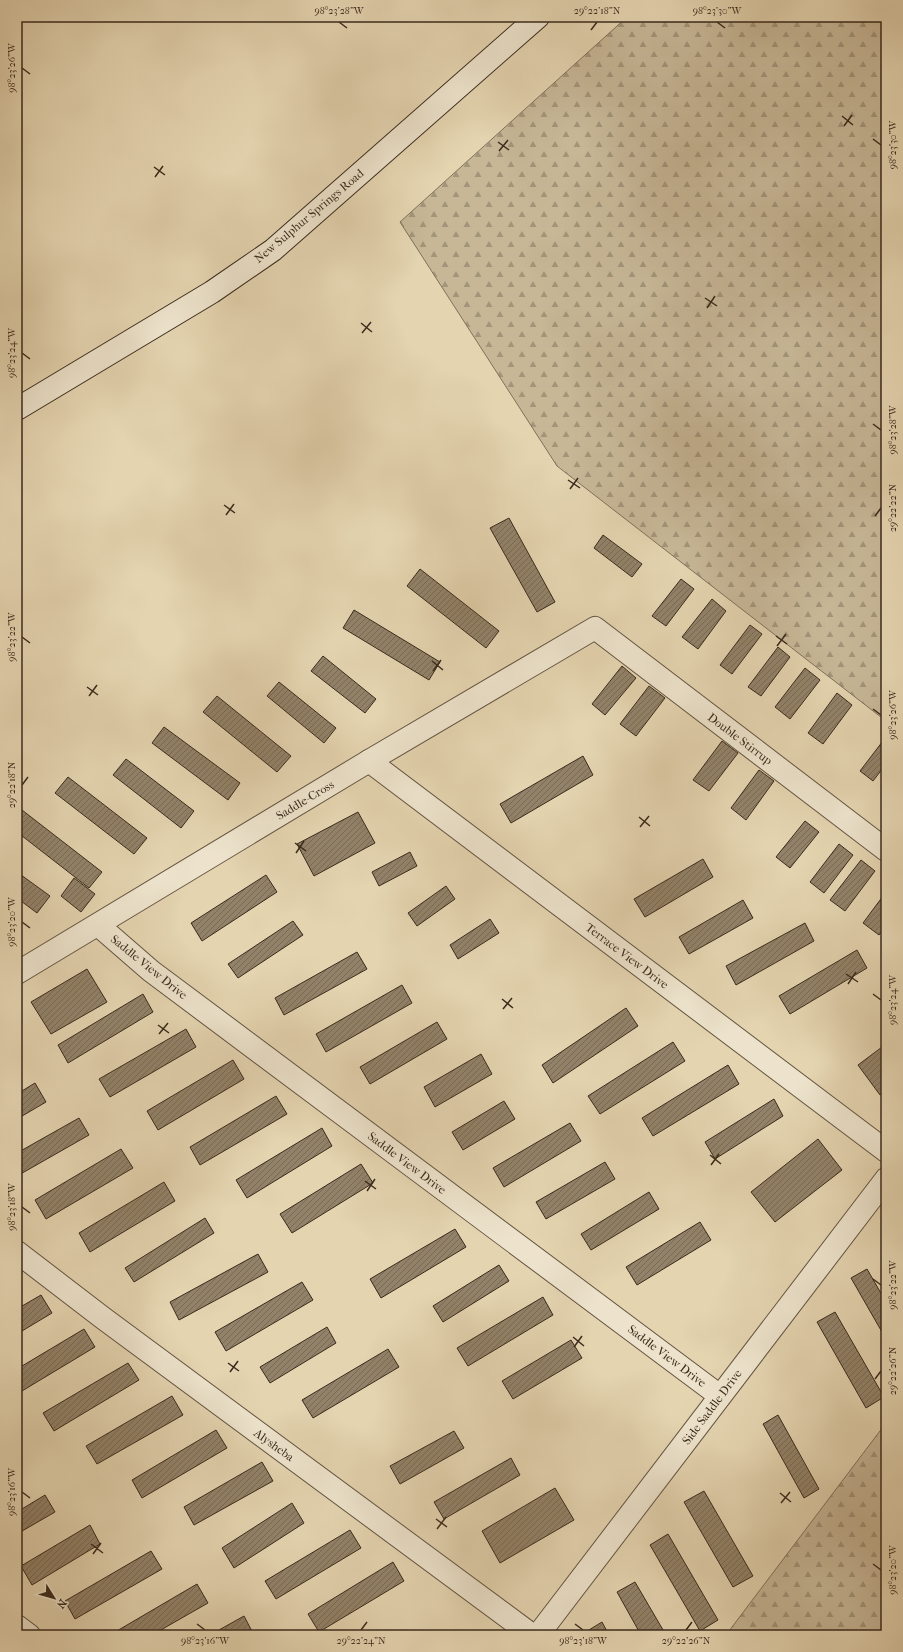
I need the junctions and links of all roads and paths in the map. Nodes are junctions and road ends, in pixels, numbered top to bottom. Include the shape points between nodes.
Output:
1 (538, 17) edge
2 (17, 409) edge
3 (594, 628) joint
4 (369, 761) junction
5 (886, 850) edge
6 (98, 925) junction
7 (17, 973) edge
8 (886, 1151) edge
9 (886, 1179) edge
10 (17, 1252) edge
11 (720, 1396) junction
12 (17, 1626) edge
13 (29, 1635) edge
14 (532, 1635) edge
15 (538, 1635) edge

1 - 2 street, New Sulphur Springs Road via 273,250 212,292
3 - 4 street, Saddle-Cross
3 - 5 street, Double Stirrup
4 - 6 street, Saddle-Cross
4 - 8 street, Terrace View Drive
6 - 7 street, Saddle-Cross
6 - 11 street, Saddle View Drive via 151,971
9 - 11 street, Side Saddle Drive
10 - 14 street, Alysheba
11 - 15 street, Side Saddle Drive
12 - 13 street

